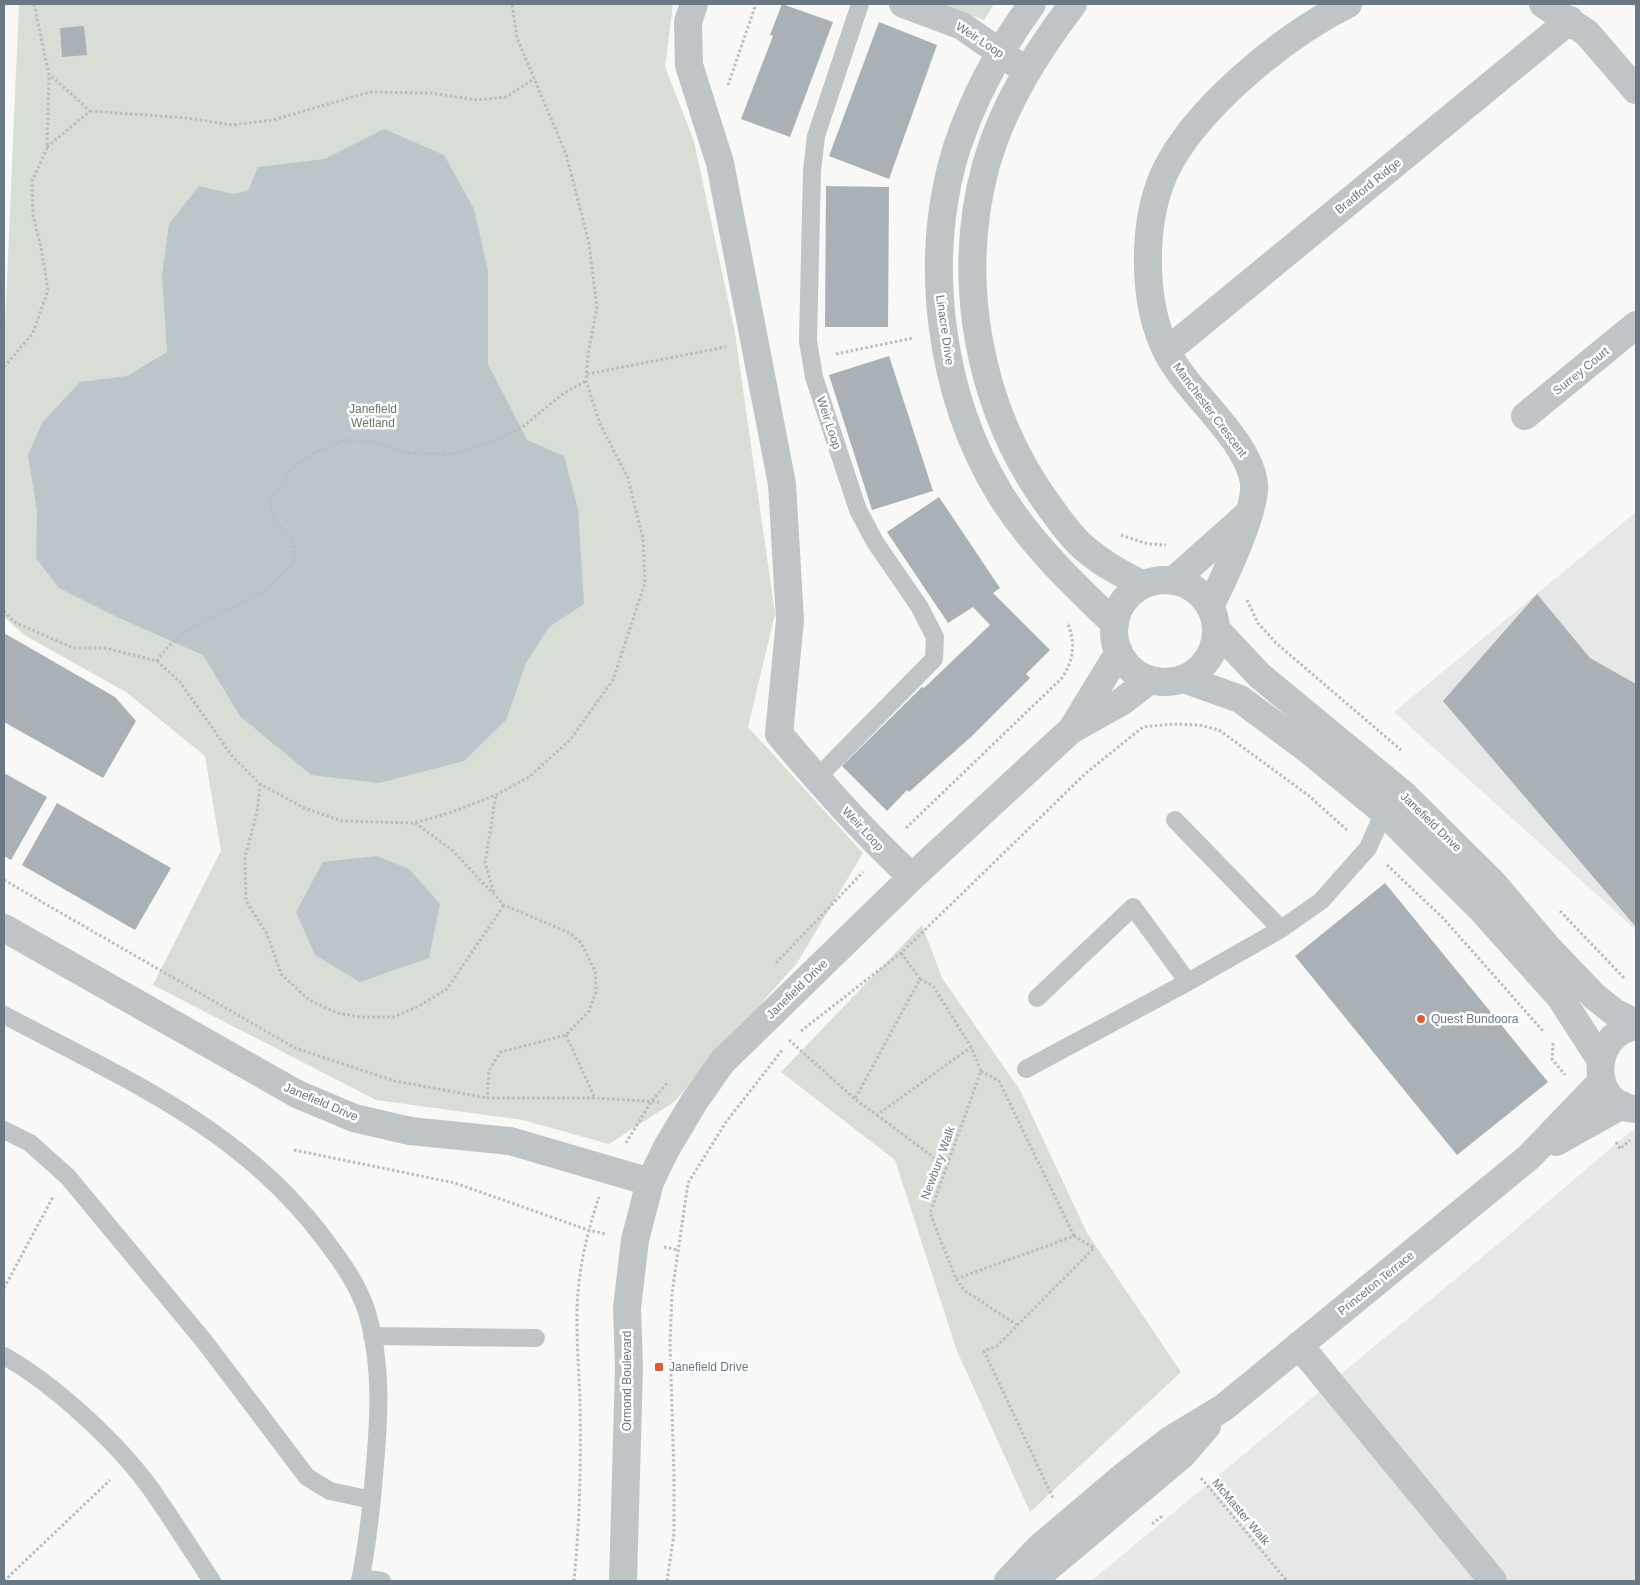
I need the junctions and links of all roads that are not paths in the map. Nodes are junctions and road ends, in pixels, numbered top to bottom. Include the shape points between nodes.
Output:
1 (694, 4) edge
2 (860, 4) edge
3 (903, 4) edge
4 (1032, 4) edge
5 (1073, 4) edge
6 (1348, 4) edge
7 (1543, 4) edge
8 (1570, 20) junction
9 (1000, 52) junction
10 (1027, 71) junction
11 (1636, 90) edge
12 (1636, 325) edge
13 (1167, 351) junction
14 (1526, 416) dead end
15 (1248, 514) junction
16 (1172, 581) junction
17 (1144, 585) junction
18 (1213, 618) junction
19 (1115, 624) junction
20 (1119, 652) junction
21 (1184, 679) junction
22 (1150, 680) junction
23 (1071, 730) junction
24 (816, 779) junction
25 (1384, 812) junction
26 (1174, 820) dead end
27 (912, 878) junction
28 (4, 928) edge
29 (1281, 929) junction
30 (1188, 982) junction
31 (1037, 998) dead end
32 (4, 1016) edge
33 (1636, 1025) edge
34 (1026, 1069) dead end
35 (1601, 1070) junction
36 (1629, 1107) edge
37 (4, 1130) edge
38 (1529, 1157) junction
39 (650, 1182) junction
40 (372, 1336) junction
41 (536, 1338) dead end
42 (1299, 1346) junction
43 (4, 1356) edge
44 (1223, 1408) junction
45 (372, 1500) junction
46 (360, 1580) edge
47 (212, 1581) edge
48 (382, 1581) edge
49 (623, 1581) edge
50 (1008, 1581) edge
51 (1032, 1581) edge
52 (1493, 1581) edge

1 - 24 street, Weir Loop via 688,22 690,65 720,163 782,493 790,620 779,734
2 - 24 lane, Weir Loop via 816,136 812,171 808,341 814,377 858,510 935,637 934,659
3 - 9 street, Weir Loop via 962,26
4 - 9 street, Linacre Drive
5 - 10 street
6 - 13 street, Manchester Crescent via 1263,60 1230,90 1200,121 1164,175 1149,236 1148,267 1151,296
7 - 8 street
8 - 11 street via 1602,49
8 - 13 street, Bradford Ridge
9 - 10 street, Weir Loop
9 - 19 street, Linacre Drive via 972,108 957,148 944,210 940,289 952,375 967,424 1000,494 1025,530 1059,569
10 - 17 street via 997,133 975,215 974,302 986,376 1015,451 1059,520 1096,558
12 - 14 street, Surrey Court
13 - 15 street, Manchester Crescent via 1181,375 1247,460 1254,485 1254,500
15 - 16 street
15 - 18 street, Manchester Crescent
16 - 17 street
16 - 18 street via 1200,594
17 - 19 street via 1124,601
18 - 21 street via 1214,644 1208,659 1198,671
18 - 33 street, Janefield Drive via 1259,675 1403,794 1493,883 1594,996
19 - 20 street via 1114,638
20 - 22 street via 1126,664
20 - 23 street, Janefield Drive
21 - 22 street
21 - 25 street, Janefield Drive via 1240,699
22 - 23 street, Janefield Drive via 1121,702
23 - 27 street, Janefield Drive
24 - 27 street, Weir Loop
25 - 29 lane via 1368,848 1321,901
25 - 35 street, Janefield Drive via 1480,908 1560,997
26 - 29 lane
27 - 39 street, Janefield Drive via 722,1062 690,1110
28 - 39 street, Janefield Drive via 297,1094 354,1118 410,1131 510,1141
29 - 30 lane
30 - 31 lane via 1133,907
30 - 34 lane
32 - 40 lane via 167,1102 221,1137 263,1170 314,1225 338,1257 362,1302
33 - 35 street, Princeton Terrace via 1607,1044
35 - 36 street, Janefield Drive via 1606,1091
35 - 38 street, Princeton Terrace
36 - 38 street, Princeton Terrace
37 - 45 lane via 30,1143 68,1177 222,1363 296,1465 317,1485 330,1491
38 - 42 street, Princeton Terrace
39 - 49 street, Ormond Boulevard via 635,1240 627,1308 629,1368
40 - 41 lane
40 - 45 lane via 378,1367 379,1422
42 - 44 street, Princeton Terrace
42 - 52 street
43 - 47 lane via 42,1380 128,1462 150,1488
44 - 50 street, Princeton Terrace via 1170,1440 1125,1475 1039,1548
44 - 51 street, Princeton Terrace via 1182,1455
45 - 46 lane
46 - 48 lane

